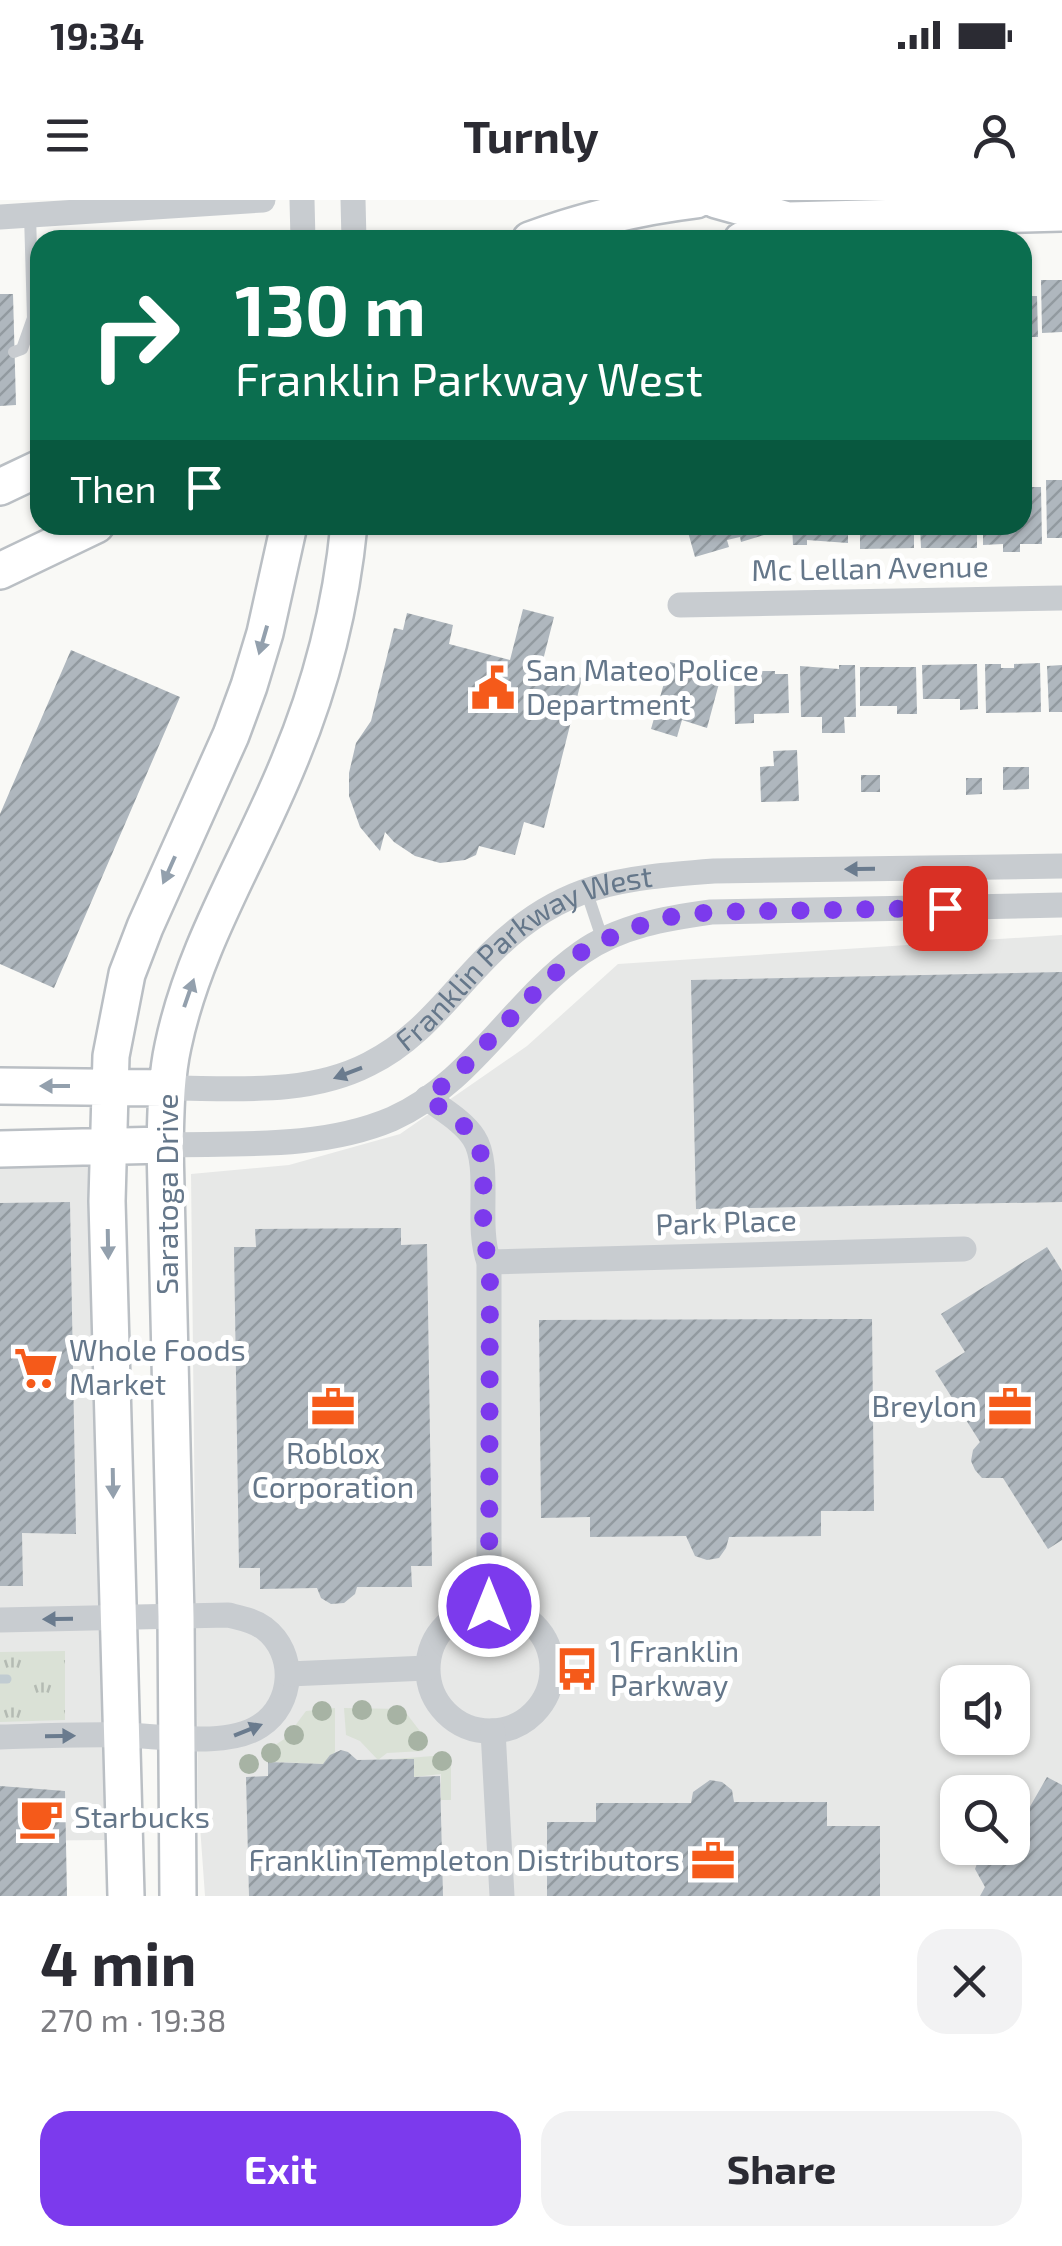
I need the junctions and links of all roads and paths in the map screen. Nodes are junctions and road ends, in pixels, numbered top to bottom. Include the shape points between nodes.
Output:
1 (264, 200) edge
2 (302, 200) edge
3 (353, 200) edge
4 (607, 200) edge
5 (696, 200) edge
6 (716, 200) edge
7 (156, 203) edge
8 (90, 205) edge
9 (653, 205) junction
10 (1062, 213) edge
11 (30, 215) junction
12 (0, 217) edge
13 (788, 220) junction
14 (30, 230) edge
15 (303, 230) edge
16 (354, 230) edge
17 (560, 230) edge
18 (765, 230) edge
19 (30, 324) edge
20 (14, 352) dead end
21 (30, 473) edge
22 (0, 487) edge
23 (75, 535) edge
24 (283, 535) edge
25 (348, 535) edge
26 (0, 571) edge
27 (1062, 598) edge
28 (680, 605) dead end
29 (1062, 866) edge
30 (586, 890) junction
31 (1062, 906) edge
32 (603, 941) junction
33 (0, 1086) edge
34 (109, 1086) junction
35 (167, 1088) junction
36 (427, 1098) junction
37 (165, 1145) junction
38 (108, 1147) junction
39 (0, 1149) edge
40 (964, 1249) dead end
41 (490, 1262) junction
42 (489, 1606) junction
43 (176, 1616) junction
44 (116, 1618) junction
45 (0, 1620) edge
46 (428, 1668) junction
47 (288, 1674) junction
48 (493, 1732) junction
49 (121, 1735) junction
50 (0, 1737) edge
51 (176, 1738) junction
52 (126, 1896) edge
53 (178, 1896) edge
54 (502, 1896) edge

1 - 7 street
2 - 15 street
3 - 16 street
4 - 9 main road
5 - 9 main road
6 - 13 main road
7 - 8 street
8 - 11 street
9 - 17 main road
10 - 13 main road
11 - 12 street
11 - 14 lane
13 - 18 main road
19 - 20 lane via 22,349
21 - 22 main road
23 - 26 main road
24 -> 34 main road, Saratoga Drive via 265,633 243,702 127,974
35 -> 25 main road, Saratoga Drive via 173,1045 204,950 309,709 337,608
27 - 28 street, Mc Lellan Avenue
29 -> 30 street, Franklin Parkway West via 714,871
30 - 32 lane
30 -> 35 street, Franklin Parkway West via 540,911 491,952 435,1017 370,1064 300,1086
31 - 32 street, Franklin Parkway West via 711,912 662,918
32 - 36 street, Franklin Parkway West via 548,979
34 -> 33 main road, Franklin Parkway West
34 - 35 main road, Franklin Parkway West
34 - 38 main road, Saratoga Drive
35 - 37 main road, Saratoga Drive
36 - 37 street, Franklin Parkway West via 360,1131 321,1139
36 - 41 street via 478,1142 483,1245
37 - 38 main road, Franklin Parkway West
37 - 43 main road, Saratoga Drive
38 - 39 main road, Franklin Parkway West
38 -> 44 main road, Saratoga Drive
40 - 41 street, Park Place
41 - 42 street
42 - 46 street via 446,1624 432,1644
42 - 48 street via 513,1610 534,1624 553,1667 536,1712
43 - 44 street
43 - 47 street via 228,1616 263,1627 284,1654
43 - 51 main road, Saratoga Drive
44 -> 45 street
44 - 49 main road, Saratoga Drive
46 - 47 street
46 - 48 street via 432,1693 446,1714 468,1728
51 -> 47 street via 245,1734 263,1724 286,1692
48 - 54 street
50 -> 49 street
49 - 51 street
49 - 52 main road, Saratoga Drive
51 - 53 main road, Saratoga Drive

